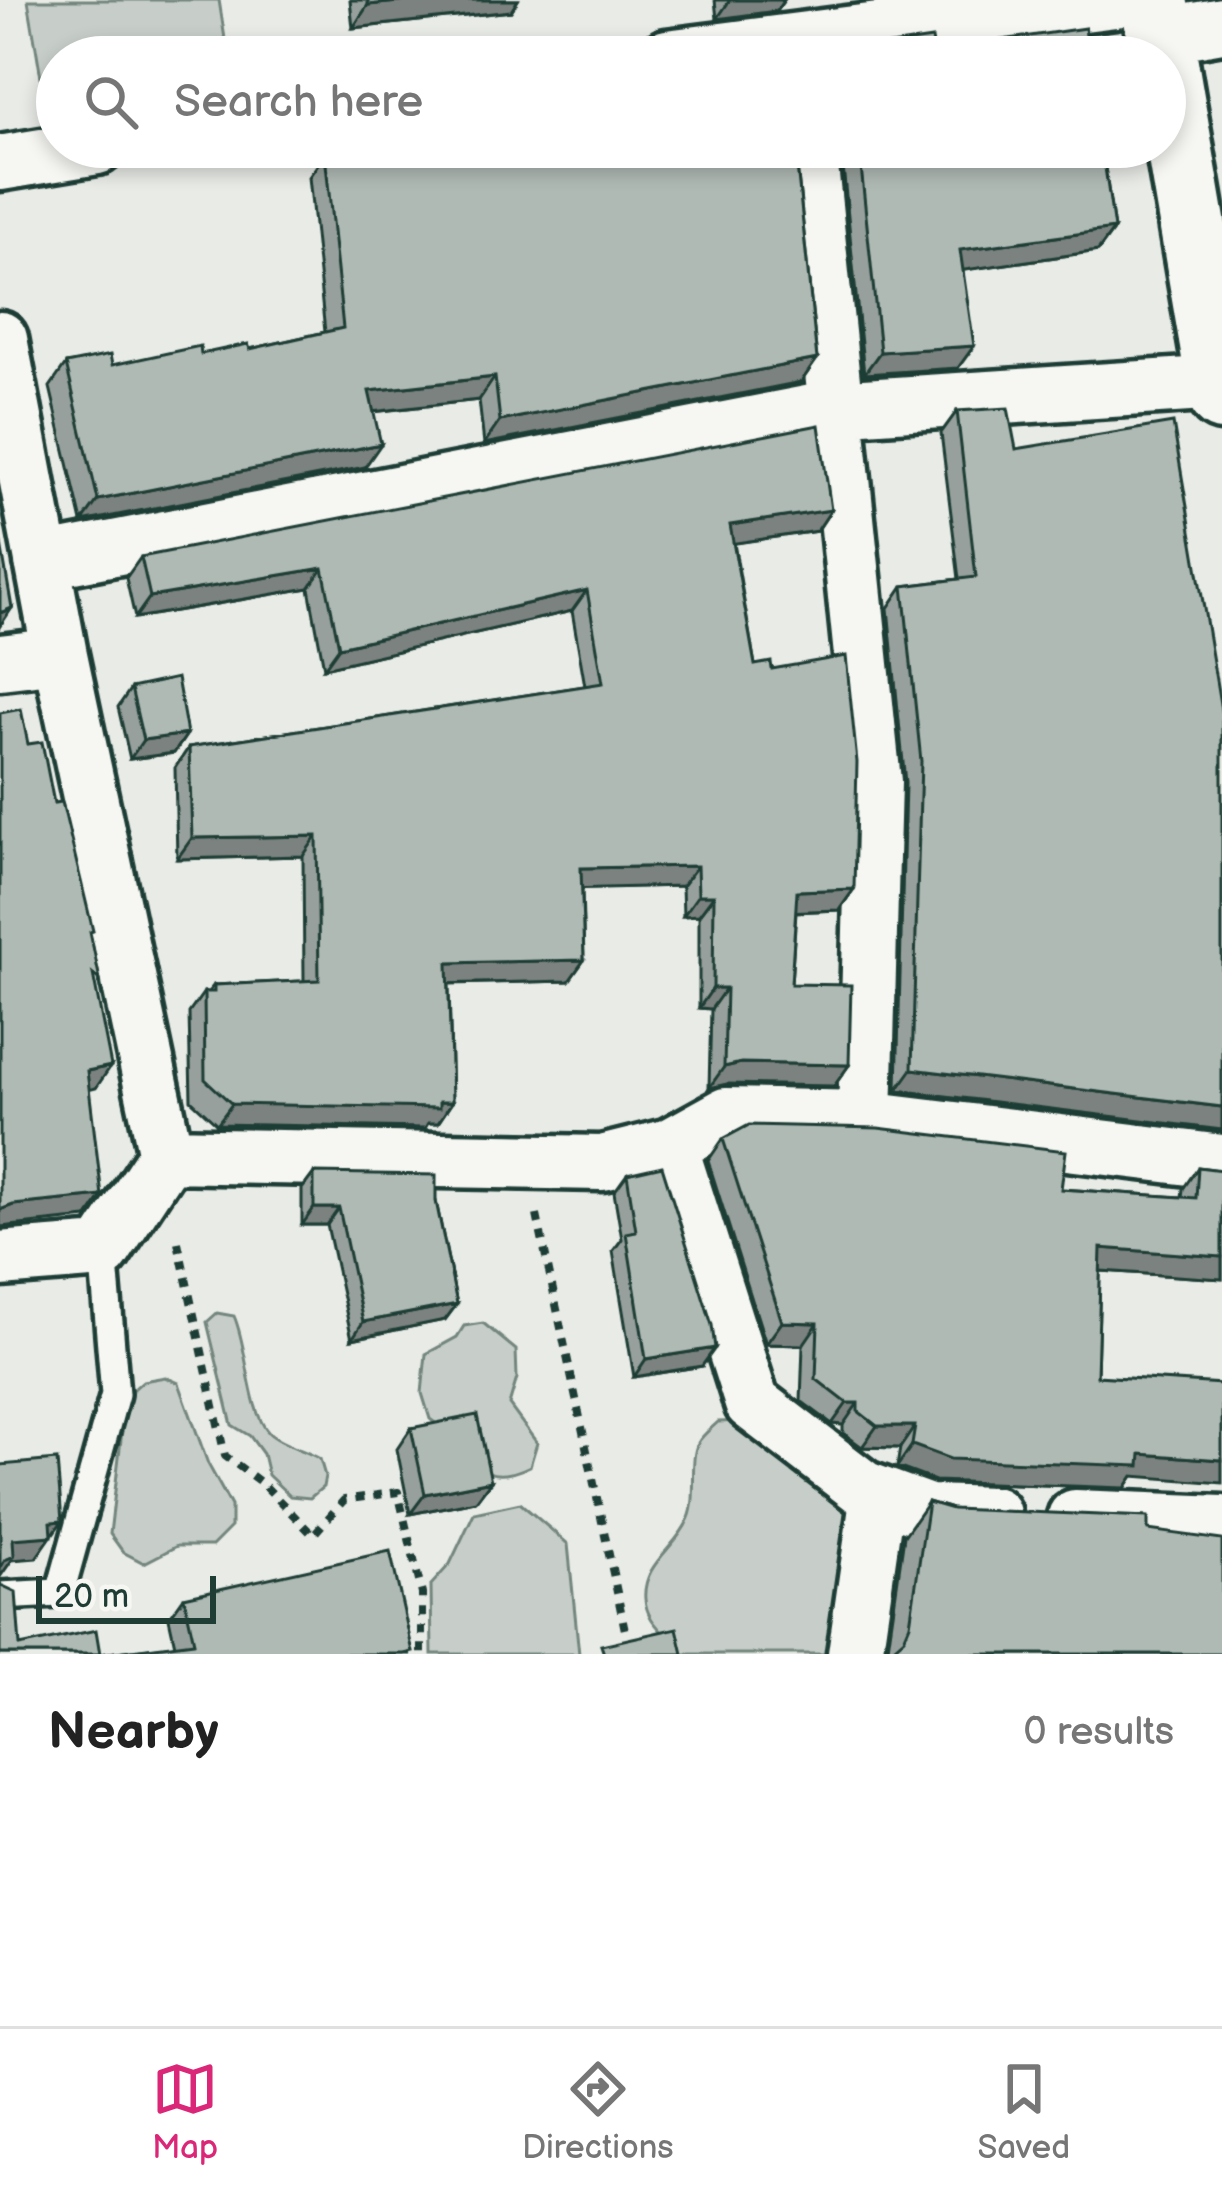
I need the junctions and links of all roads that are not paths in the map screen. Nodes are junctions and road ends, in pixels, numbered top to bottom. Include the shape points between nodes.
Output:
1 (1163, 30) edge
2 (798, 32) edge
3 (36, 157) edge
4 (0, 163) edge
5 (811, 168) edge
6 (1185, 168) edge
7 (0, 339) edge
8 (1221, 390) edge
9 (833, 408) junction
10 (42, 562) junction
11 (60, 655) junction
12 (0, 662) edge
13 (865, 1118) junction
14 (670, 1146) junction
15 (166, 1155) junction
16 (1222, 1162) edge
17 (103, 1251) junction
18 (0, 1259) edge
19 (878, 1494) junction
20 (1222, 1522) edge
21 (0, 1596) edge
22 (855, 1654) edge

1 - 2 street
3 - 4 street
5 - 9 street
6 - 8 street
7 - 10 street
8 - 9 street
9 - 10 street
9 - 13 street via 874,782
10 - 11 street
11 - 12 street
11 - 15 street
13 - 14 street via 726,1114
13 - 16 street
14 - 15 street via 602,1162
14 - 19 street via 752,1403
15 - 17 street
17 - 18 street
17 - 21 lane via 115,1394 60,1593
19 - 20 street via 929,1512
19 - 22 street

